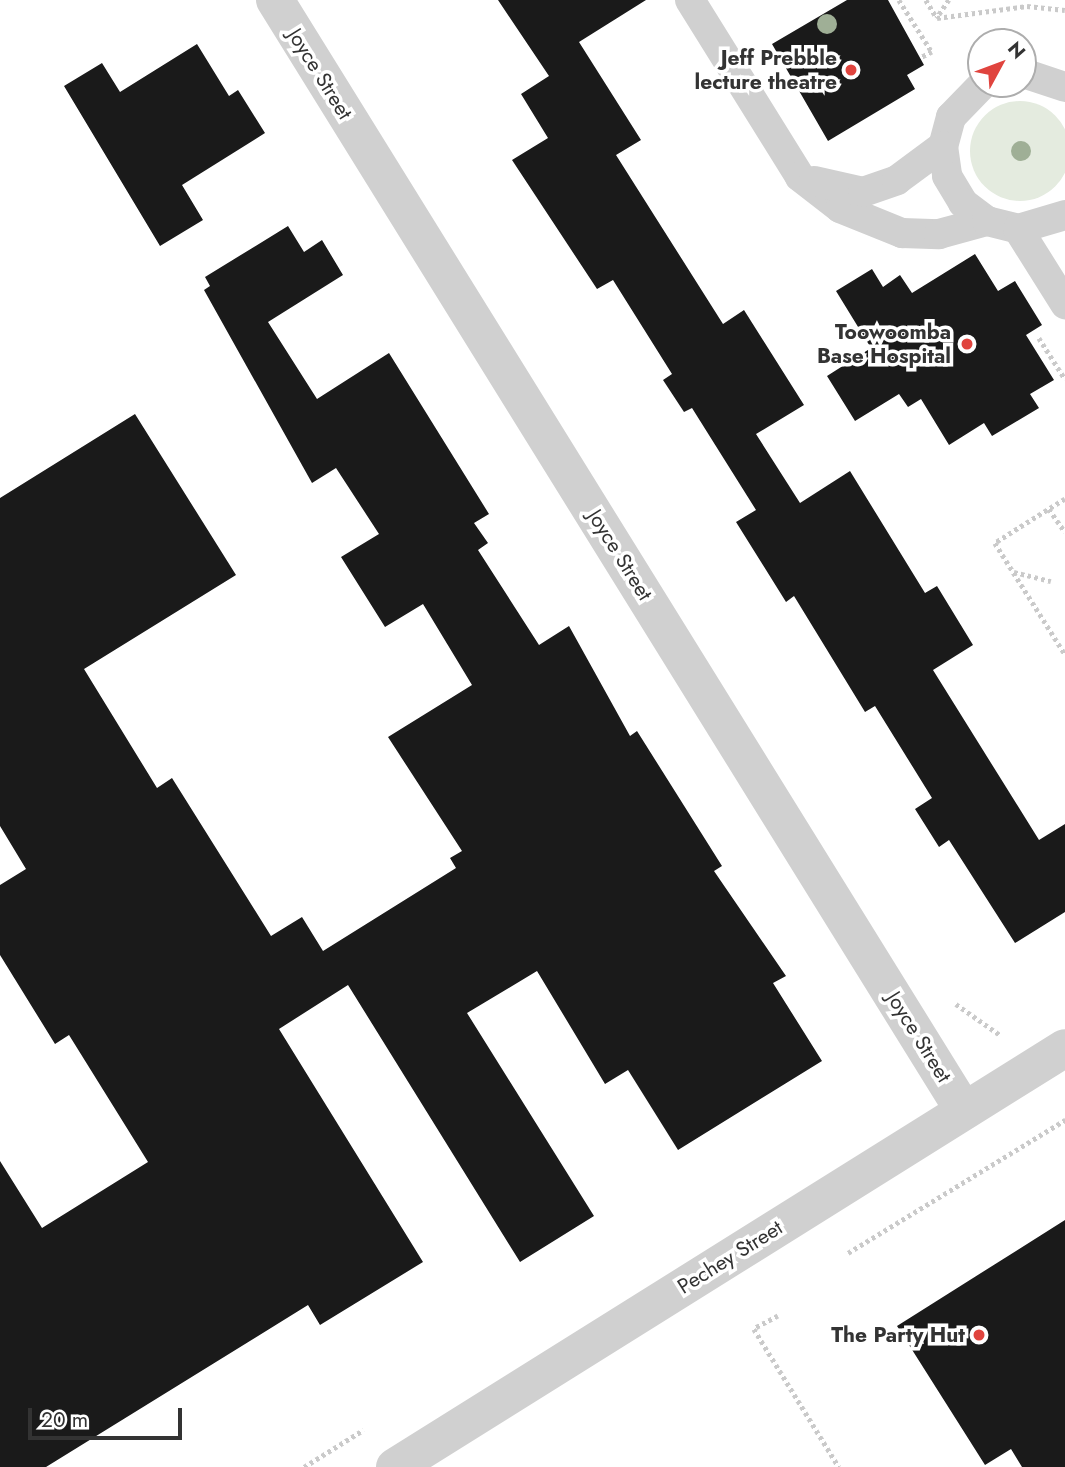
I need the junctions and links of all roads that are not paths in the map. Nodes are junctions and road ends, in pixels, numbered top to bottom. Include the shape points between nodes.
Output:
1 (275, 0) edge
2 (690, 0) edge
3 (1037, 77) edge
4 (1062, 84) edge
5 (969, 98) edge
6 (943, 146) junction
7 (800, 177) junction
8 (1065, 215) edge
9 (987, 221) junction
10 (1018, 229) junction
11 (1065, 304) edge
12 (1065, 1048) edge
13 (964, 1111) junction
14 (395, 1467) edge

1 - 13 street, Joyce Street
2 - 7 lane
3 - 4 lane
5 - 6 lane via 951,117
6 - 7 lane via 897,180 863,192
6 - 9 lane via 947,176 963,203
7 - 9 lane via 869,224 902,233 939,234
8 - 10 lane
9 - 10 lane
10 - 11 lane
12 - 13 street, Pechey Street
13 - 14 street, Pechey Street

